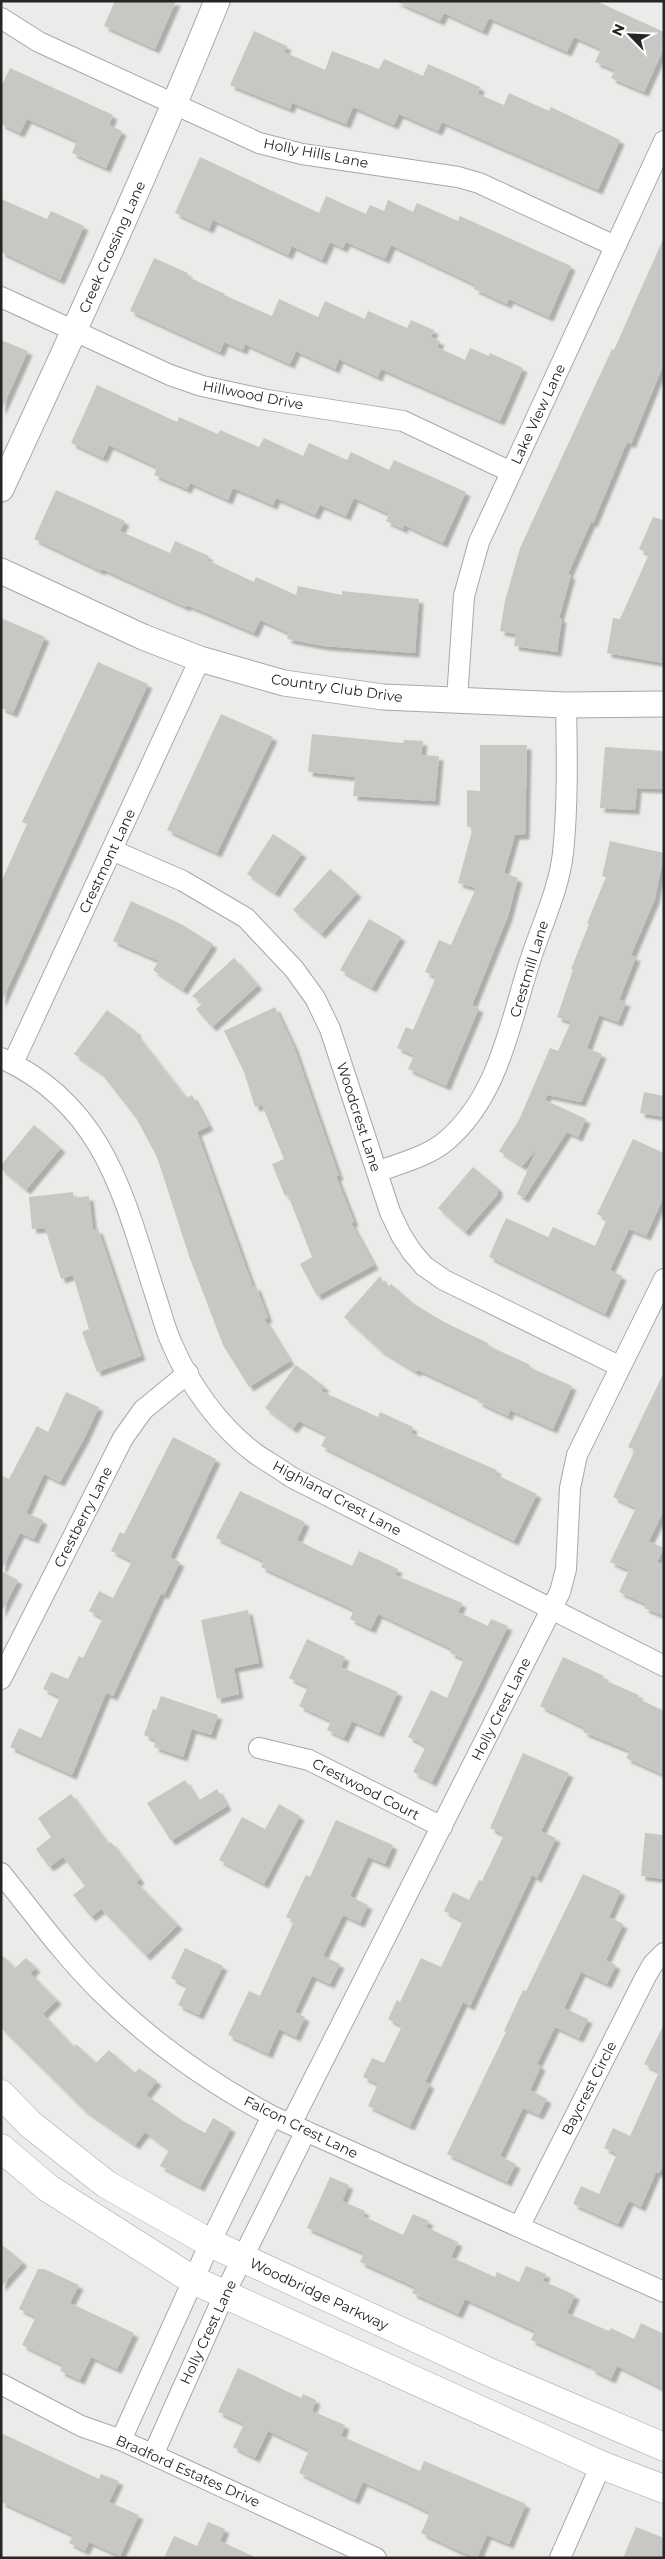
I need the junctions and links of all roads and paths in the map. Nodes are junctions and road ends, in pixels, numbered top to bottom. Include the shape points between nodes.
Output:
1 (217, 1) edge
2 (1, 18) edge
3 (175, 104) junction
4 (664, 141) edge
5 (615, 246) junction
6 (1, 297) edge
7 (75, 330) junction
8 (511, 472) junction
9 (1, 489) edge
10 (1, 571) edge
11 (200, 659) junction
12 (457, 699) junction
13 (664, 704) edge
14 (566, 705) junction
15 (112, 850) junction
16 (7, 1060) edge
17 (377, 1172) junction
18 (664, 1279) edge
19 (619, 1366) junction
20 (188, 1373) junction
21 (552, 1608) junction
22 (664, 1666) edge
23 (1, 1679) edge
24 (259, 1748) dead end
25 (442, 1827) junction
26 (1, 1873) edge
27 (664, 1953) edge
28 (1, 2094) edge
29 (272, 2116) junction
30 (298, 2128) junction
31 (1, 2148) edge
32 (519, 2228) junction
33 (210, 2243) junction
34 (243, 2259) junction
35 (193, 2280) junction
36 (664, 2292) edge
37 (224, 2295) junction
38 (1, 2384) edge
39 (121, 2440) junction
40 (664, 2447) edge
41 (153, 2455) junction
42 (601, 2465) junction
43 (664, 2488) edge
44 (376, 2558) edge
45 (560, 2558) edge

1 - 3 street, Creek Crossing Lane
2 - 3 street, Holly Hills Lane via 39,42
3 - 5 street, Holly Hills Lane via 258,143 302,154 479,183
3 - 7 street, Creek Crossing Lane
4 - 5 street, Lake View Lane
5 - 8 street, Lake View Lane
6 - 7 street, Hillwood Drive
7 - 8 street, Hillwood Drive via 170,375 202,386 267,400 403,421
7 - 9 street, Creek Crossing Lane
8 - 12 street, Lake View Lane via 478,542 470,568 459,646
10 - 11 street, Country Club Drive via 143,637
11 - 12 street, Country Club Drive via 315,688 383,697
11 - 15 street, Crestmont Lane
12 - 14 street, Country Club Drive
13 - 14 street, Country Club Drive
14 - 17 street, Crestmill Lane via 565,826 559,877 497,1067 474,1110 446,1141 431,1152
15 - 16 street, Crestmont Lane
15 - 17 street, Woodcrest Lane via 183,881 246,918 294,969 330,1029
16 - 20 street, Highland Crest Lane via 59,1096 90,1129 103,1150 120,1187 172,1344
17 - 19 street, Woodcrest Lane via 401,1235 424,1266 467,1292
18 - 19 street, Holly Crest Lane
19 - 21 street, Holly Crest Lane via 573,1468 566,1569
20 - 21 street, Highland Crest Lane via 222,1421 262,1458 292,1477
20 - 23 street, Crestberry Lane via 143,1410 123,1438
21 - 22 street, Highland Crest Lane
21 - 25 street, Holly Crest Lane
24 - 25 street, Crestwood Court via 309,1760
25 - 30 street, Holly Crest Lane
26 - 29 street, Falcon Crest Lane via 101,1992 130,2019 186,2064
27 - 32 street, Baycrest Circle via 652,1964
28 - 33 main road, Woodbridge Parkway via 30,2124 106,2184
29 - 30 street, Falcon Crest Lane
29 - 33 street
30 - 32 street, Falcon Crest Lane
30 - 34 street, Holly Crest Lane
31 - 35 main road via 48,2188
32 - 36 street, Falcon Crest Lane
33 - 34 main road, Woodbridge Parkway
33 - 35 street
34 - 37 street, Holly Crest Lane
34 - 40 main road, Woodbridge Parkway via 489,2372
35 - 37 main road
35 - 39 street
37 - 41 street, Holly Crest Lane
37 - 42 main road
38 - 39 street, Bradford Estates Drive via 81,2426
39 - 41 street, Bradford Estates Drive
41 - 44 street, Bradford Estates Drive
42 - 43 main road
42 - 45 street

